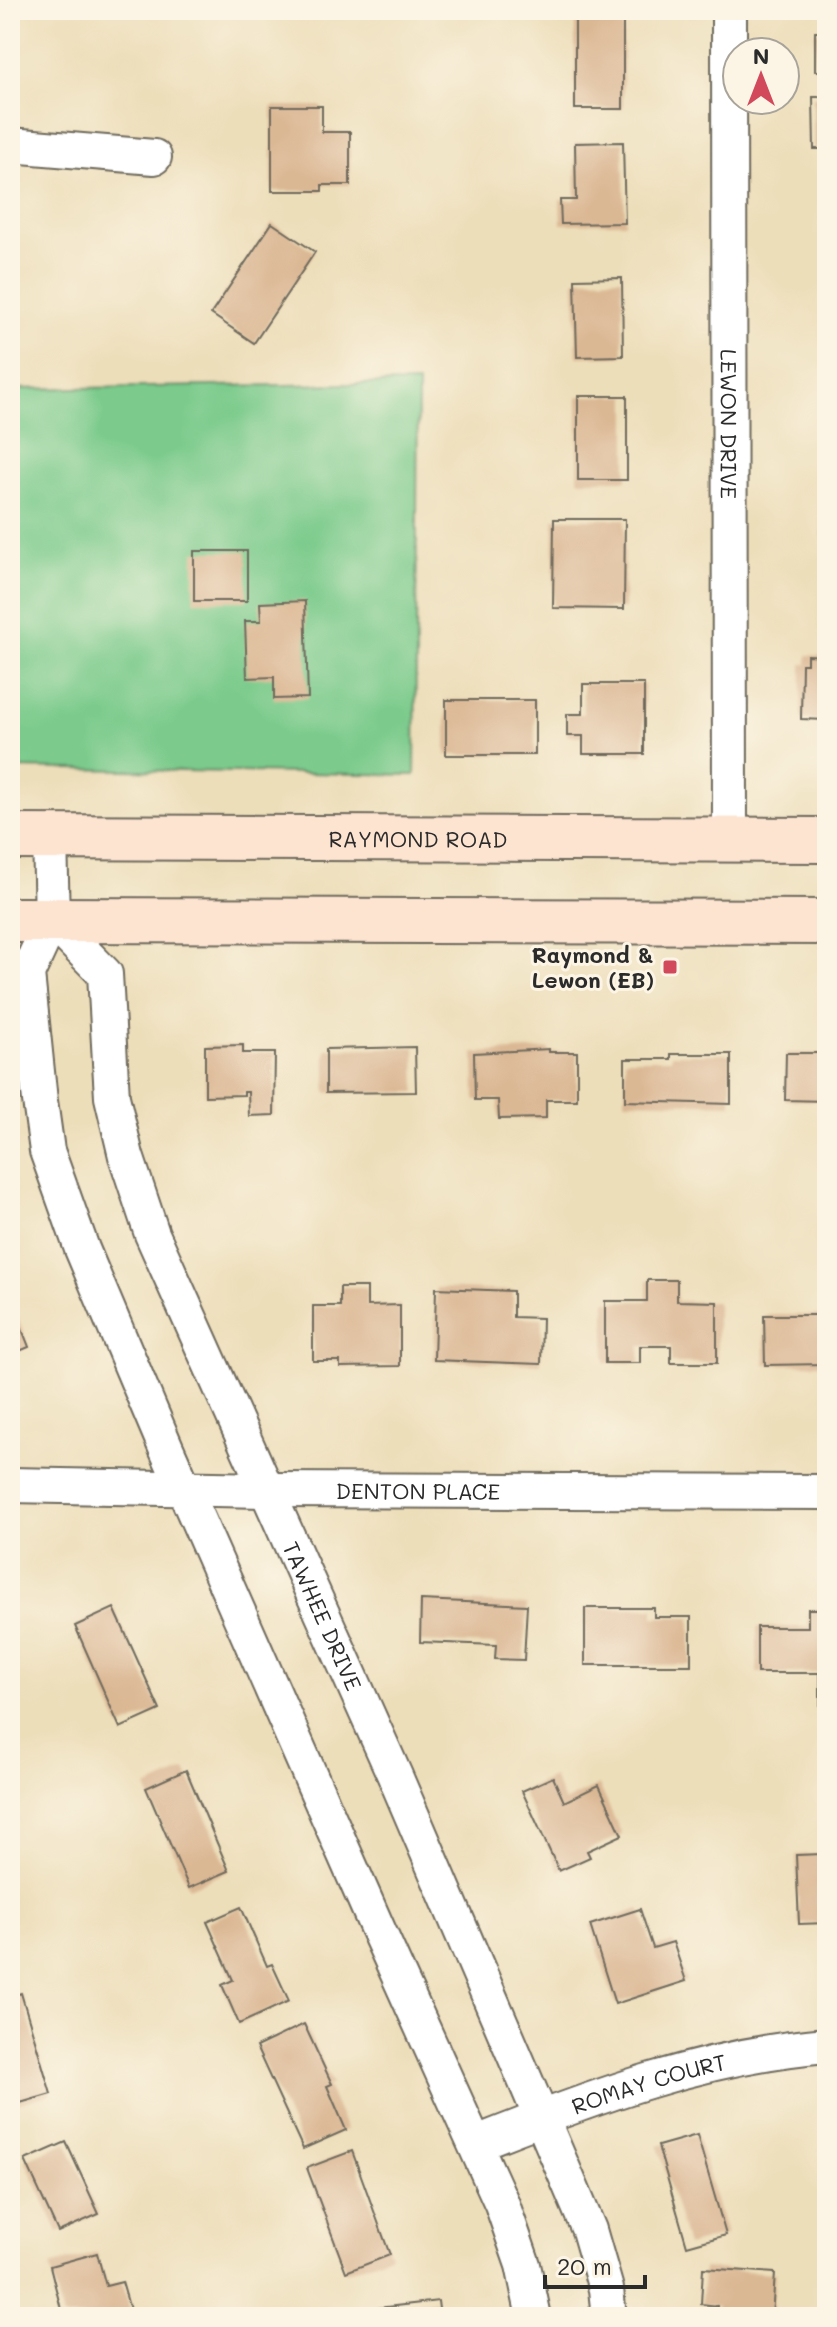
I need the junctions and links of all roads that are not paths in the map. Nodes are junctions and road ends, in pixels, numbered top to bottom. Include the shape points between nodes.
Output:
1 (729, 10) edge
2 (10, 145) edge
3 (154, 157) dead end
4 (30, 837) edge
5 (730, 839) junction
6 (827, 840) edge
7 (31, 920) edge
8 (827, 922) edge
9 (10, 1485) edge
10 (184, 1489) junction
11 (268, 1490) junction
12 (827, 1492) edge
13 (827, 2045) edge
14 (541, 2117) junction
15 (477, 2143) junction
16 (534, 2317) edge
17 (609, 2317) edge

1 - 5 street, LEWON DRIVE
2 - 3 street
4 - 5 main road, RAYMOND ROAD
4 - 7 street
5 - 6 main road, RAYMOND ROAD
7 - 8 main road
7 - 10 street via 27,974 47,1151 82,1249
7 - 11 street, TAWHEE DRIVE via 105,974 112,1097 126,1156 152,1234
9 - 10 street, DENTON PLACE
10 - 11 street, DENTON PLACE
10 - 15 street
11 - 12 street, DENTON PLACE
11 - 14 street, TAWHEE DRIVE
13 - 14 street, ROMAY COURT via 727,2061 618,2089
14 - 15 street, ROMAY COURT
14 - 17 street, TAWHEE DRIVE via 589,2230
15 - 16 street via 523,2265

